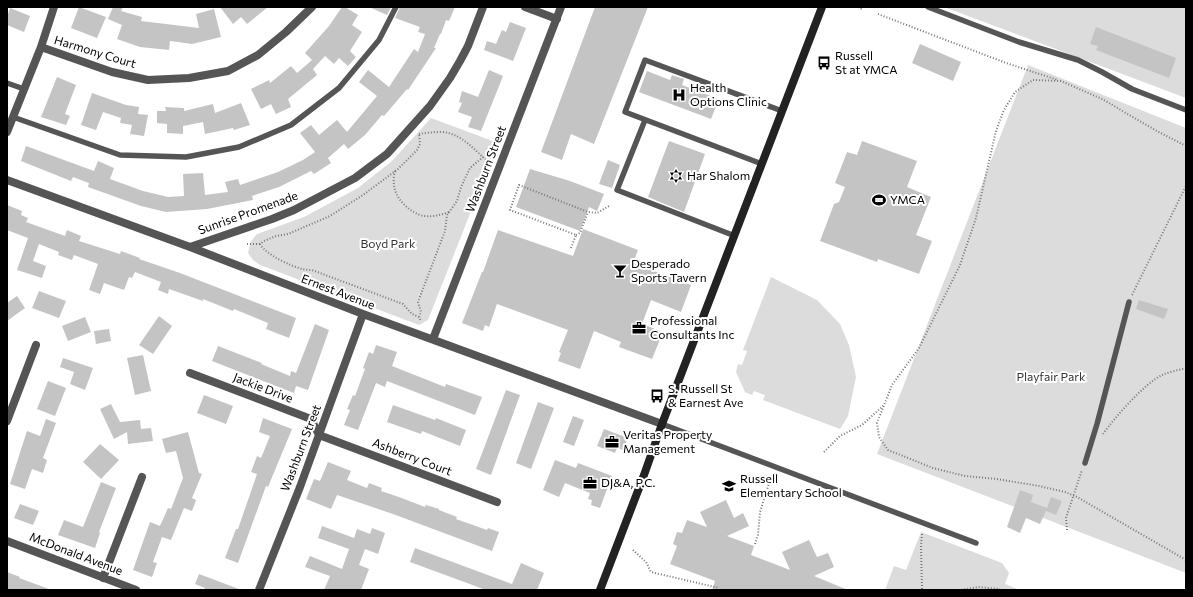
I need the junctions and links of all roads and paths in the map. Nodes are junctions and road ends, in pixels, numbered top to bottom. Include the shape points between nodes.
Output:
1 (54, 7) edge
2 (312, 7) edge
3 (396, 7) edge
4 (483, 7) edge
5 (525, 7) edge
6 (561, 7) edge
7 (822, 7) edge
8 (858, 7) edge
9 (928, 7) edge
10 (862, 9) dead end
11 (878, 14) dead end
12 (557, 19) junction
13 (40, 47) junction
14 (1061, 81) junction
15 (7, 83) edge
16 (24, 89) junction
17 (1186, 110) edge
18 (782, 111) junction
19 (13, 116) junction
20 (645, 120) junction
21 (419, 128) dead end
22 (7, 132) edge
23 (419, 134) junction
24 (1186, 146) edge
25 (483, 157) junction
26 (487, 161) dead end
27 (762, 164) junction
28 (395, 171) junction
29 (7, 180) edge
30 (1186, 186) edge
31 (609, 206) dead end
32 (450, 212) junction
33 (588, 212) junction
34 (576, 235) junction
35 (735, 236) junction
36 (247, 244) dead end
37 (260, 244) junction
38 (190, 247) junction
39 (571, 248) dead end
40 (1129, 302) joint
41 (363, 314) junction
42 (419, 317) junction
43 (421, 321) dead end
44 (433, 340) junction
45 (36, 345) dead end
46 (1186, 368) edge
47 (190, 373) dead end
48 (885, 405) junction
49 (7, 421) edge
50 (662, 424) junction
51 (319, 435) junction
52 (1100, 438) dead end
53 (824, 452) dead end
54 (1084, 463) joint
55 (142, 477) dead end
56 (771, 477) dead end
57 (1073, 495) junction
58 (497, 502) dead end
59 (1067, 530) dead end
60 (922, 534) dead end
61 (7, 541) edge
62 (976, 543) dead end
63 (755, 544) dead end
64 (633, 550) dead end
65 (1186, 560) edge
66 (103, 578) junction
67 (719, 588) dead end
68 (1000, 589) edge
69 (136, 590) edge
70 (259, 590) edge
71 (600, 590) edge
72 (922, 590) edge
73 (961, 590) edge

1 - 13 street
2 - 13 street, Harmony Court via 258,55 228,71 189,78 148,80 112,72
3 - 19 lane via 379,40 339,88 291,125 239,147 186,157 120,155
4 - 38 street, Sunrise Promenade via 465,51 450,78 430,106 387,154 355,178 294,210 272,220
5 - 12 street
6 - 12 street, Washburn Street
7 - 18 main road
8 - 10 path
9 - 17 lane via 1019,42 1078,60 1132,89
11 - 14 path via 1006,63
12 - 44 street, Washburn Street
13 - 16 street
14 - 24 path via 1102,99
14 - 48 path via 1032,80 1015,92 1004,110 996,131 976,218 960,265 919,348 892,385
15 - 16 lane
16 - 19 street
18 - 20 lane via 645,60 625,112
18 - 27 main road
19 - 22 street
20 - 27 lane
20 - 35 lane via 617,190
21 - 23 path
23 - 25 path via 442,132 453,135
23 - 28 path via 418,150
25 - 26 path
25 - 32 path via 470,168
27 - 35 main road
28 - 32 path via 393,185 398,196 413,212 423,216
28 - 37 path via 330,216
29 - 38 street, Ernest Avenue
30 - 40 path
31 - 33 path via 597,213
32 - 42 path via 418,302
33 - 34 path via 580,233
33 - 34 path via 519,185 510,210
34 - 39 path
35 - 50 main road
36 - 37 path
37 - 42 path via 262,248 286,263 403,304 412,314
38 - 41 street, Ernest Avenue
40 - 54 lane via 1097,424
41 - 44 street, Ernest Avenue
41 - 51 street, Washburn Street
42 - 43 path
44 - 50 street, Ernest Avenue
45 - 49 street
46 - 52 path via 1162,375 1146,386 1112,421
47 - 51 street, Jackie Drive via 311,419
48 - 53 path via 862,425 840,436
48 - 57 path via 877,423 879,437 888,450 939,470 1039,486
50 - 62 lane
50 - 71 main road
51 - 58 street, Ashberry Court
51 - 70 street, Washburn Street
54 - 57 path
55 - 66 street
56 - 63 path via 760,512
57 - 59 path via 1066,518
57 - 65 path
60 - 72 path
61 - 66 street, McDonald Avenue
64 - 67 path via 646,562 651,572
66 - 69 street, McDonald Avenue
68 - 73 path via 978,587

